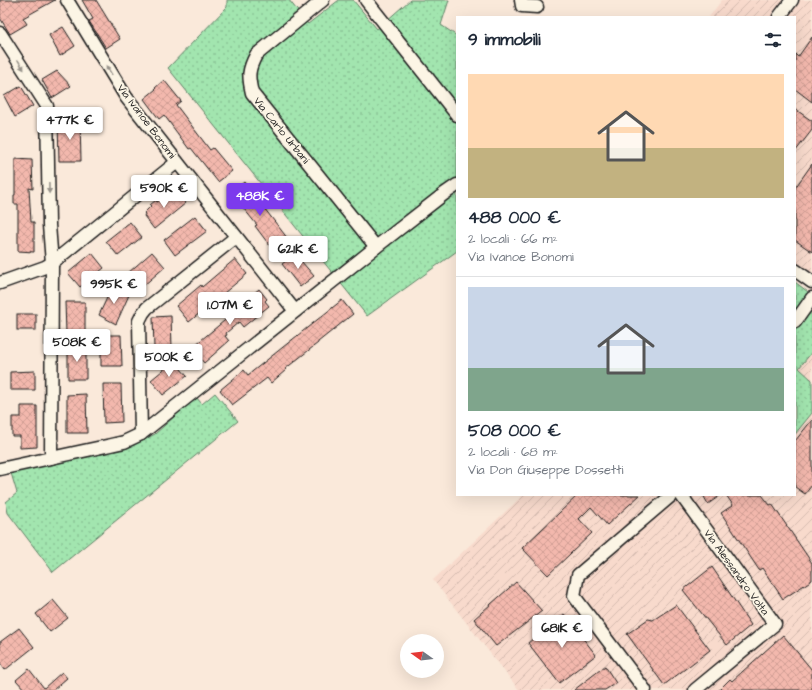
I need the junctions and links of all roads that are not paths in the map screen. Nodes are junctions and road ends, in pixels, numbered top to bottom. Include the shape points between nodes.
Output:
1 (67, 0) edge
2 (323, 0) edge
3 (366, 0) edge
4 (792, 0) edge
5 (524, 8) edge
6 (537, 8) edge
7 (780, 16) edge
8 (0, 32) edge
9 (456, 114) edge
10 (177, 162) junction
11 (456, 186) edge
12 (236, 237) junction
13 (50, 239) junction
14 (376, 247) junction
15 (68, 250) junction
16 (52, 263) junction
17 (796, 271) edge
18 (812, 282) edge
19 (0, 283) edge
20 (812, 298) edge
21 (295, 311) junction
22 (796, 321) edge
23 (141, 434) junction
24 (51, 458) junction
25 (0, 469) edge
26 (671, 496) edge
27 (682, 496) edge
28 (645, 690) edge
29 (695, 690) edge

10 -> 1 street, Via Ivanoe Bonomi via 126,97
2 - 14 street, Via Carlo Urbani via 256,55 250,64 249,79 252,93
3 - 9 street
4 - 7 street
5 - 6 street
8 -> 13 street via 47,106
10 - 12 street, Via Ivanoe Bonomi
10 - 15 street
11 - 14 street
12 - 21 street, Via Ivanoe Bonomi
12 - 23 street via 147,308 139,321
13 - 15 street via 57,246
13 - 16 street
14 - 21 street
15 - 16 street
16 - 19 street
16 - 24 street
17 - 18 street
20 - 22 street
21 - 23 street
23 - 24 street via 111,446
24 - 25 street
26 - 28 street via 578,575 574,596
27 - 29 street, Via Alessandro Volta via 775,624

